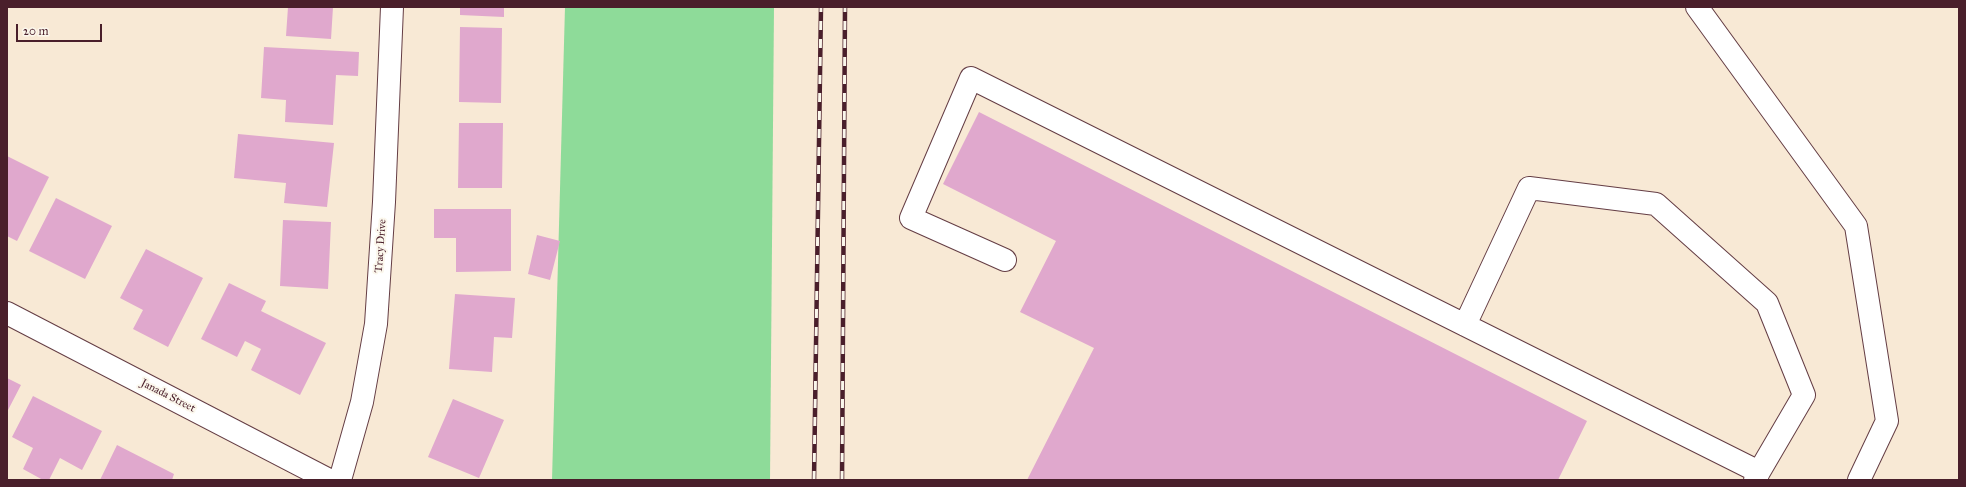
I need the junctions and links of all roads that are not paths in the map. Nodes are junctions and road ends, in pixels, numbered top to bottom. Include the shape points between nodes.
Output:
1 (392, 7) edge
2 (1697, 7) edge
3 (1005, 260) dead end
4 (7, 313) edge
5 (1465, 325) junction
6 (1757, 476) edge
7 (329, 480) edge
8 (340, 480) edge
9 (1859, 480) edge

1 - 8 street, Tracy Drive via 376,324 362,402
2 - 9 street via 1856,226 1887,421
3 - 5 street via 911,218 971,78
4 - 7 street, Janada Street
5 - 6 street
5 - 6 street via 1529,188 1656,204 1766,303 1804,395

